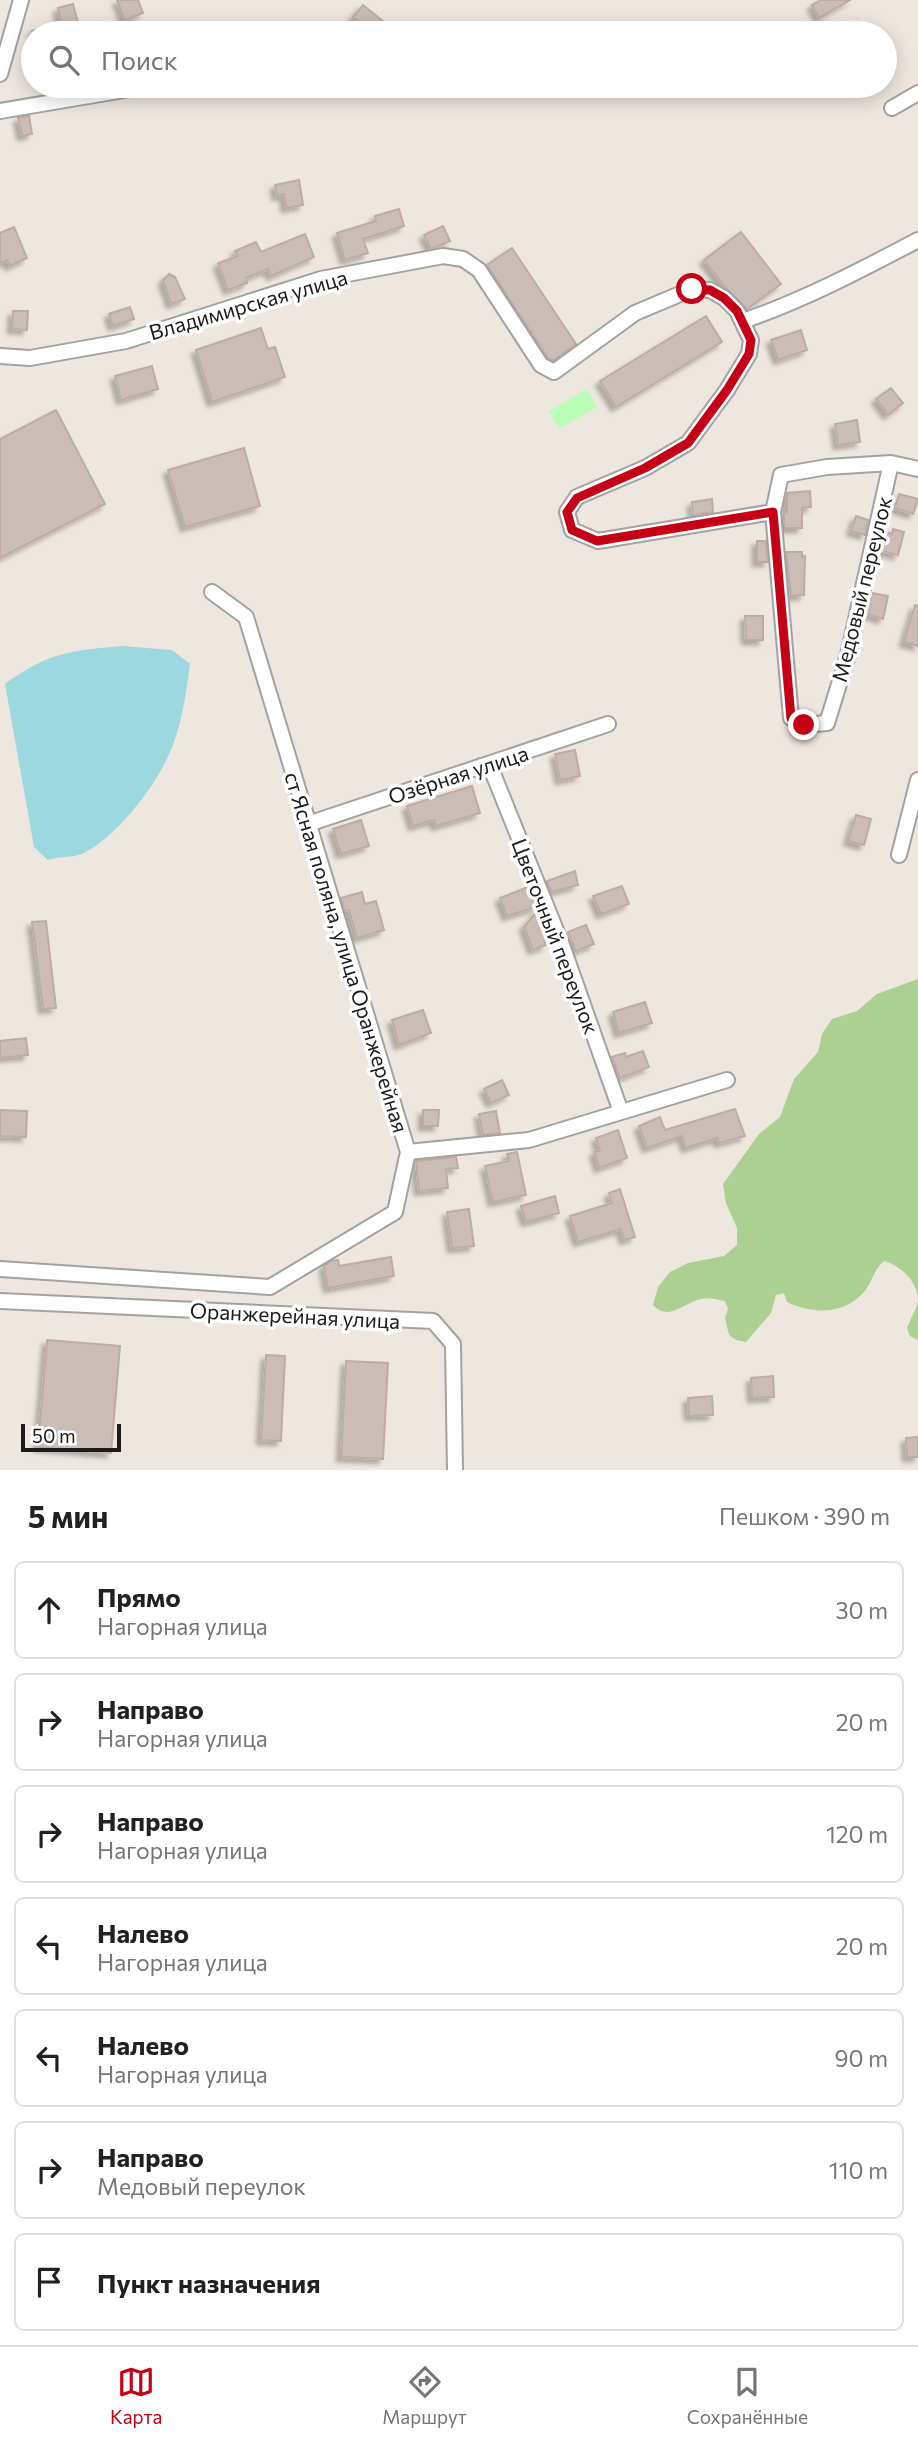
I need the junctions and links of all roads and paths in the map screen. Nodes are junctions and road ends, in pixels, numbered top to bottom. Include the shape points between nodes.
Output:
1 (21, 0) edge
2 (0, 74) edge
3 (918, 93) edge
4 (77, 98) edge
5 (892, 108) dead end
6 (0, 111) edge
7 (918, 240) edge
8 (743, 321) junction
9 (0, 356) edge
10 (891, 463) junction
11 (918, 469) edge
12 (773, 512) junction
13 (212, 592) dead end
14 (608, 724) dead end
15 (481, 766) junction
16 (918, 779) edge
17 (308, 824) junction
18 (899, 855) dead end
19 (727, 1080) dead end
20 (621, 1112) junction
21 (408, 1152) junction
22 (0, 1269) edge
23 (0, 1301) edge
24 (455, 1470) edge

1 - 2 street
3 - 5 street
4 - 6 street
7 - 8 street via 834,285
8 - 9 street, Владимирская улица via 724,298 710,290 692,289 635,313 554,372 541,365 479,270 463,259 443,256 321,278 126,341 30,358
8 - 12 street via 751,340 749,354 688,443 577,498 567,512 572,530 597,541
10 - 11 street
10 - 12 street via 781,475
10 - 12 street, Медовый переулок via 848,655 827,723 804,725 791,718
13 - 17 street, ст Ясная поляна, улица Оранжерейная via 246,617
14 - 15 street, Озёрная улица
15 - 17 street, Озёрная улица
15 - 20 street, Цветочный переулок via 492,771 562,945
16 - 18 street
17 - 21 street, ст Ясная поляна, улица Оранжерейная
19 - 20 street
20 - 21 street via 529,1140
21 - 22 street, ст Ясная поляна, улица Оранжерейная via 395,1212 270,1287
23 - 24 street, Оранжерейная улица via 433,1321 453,1345

